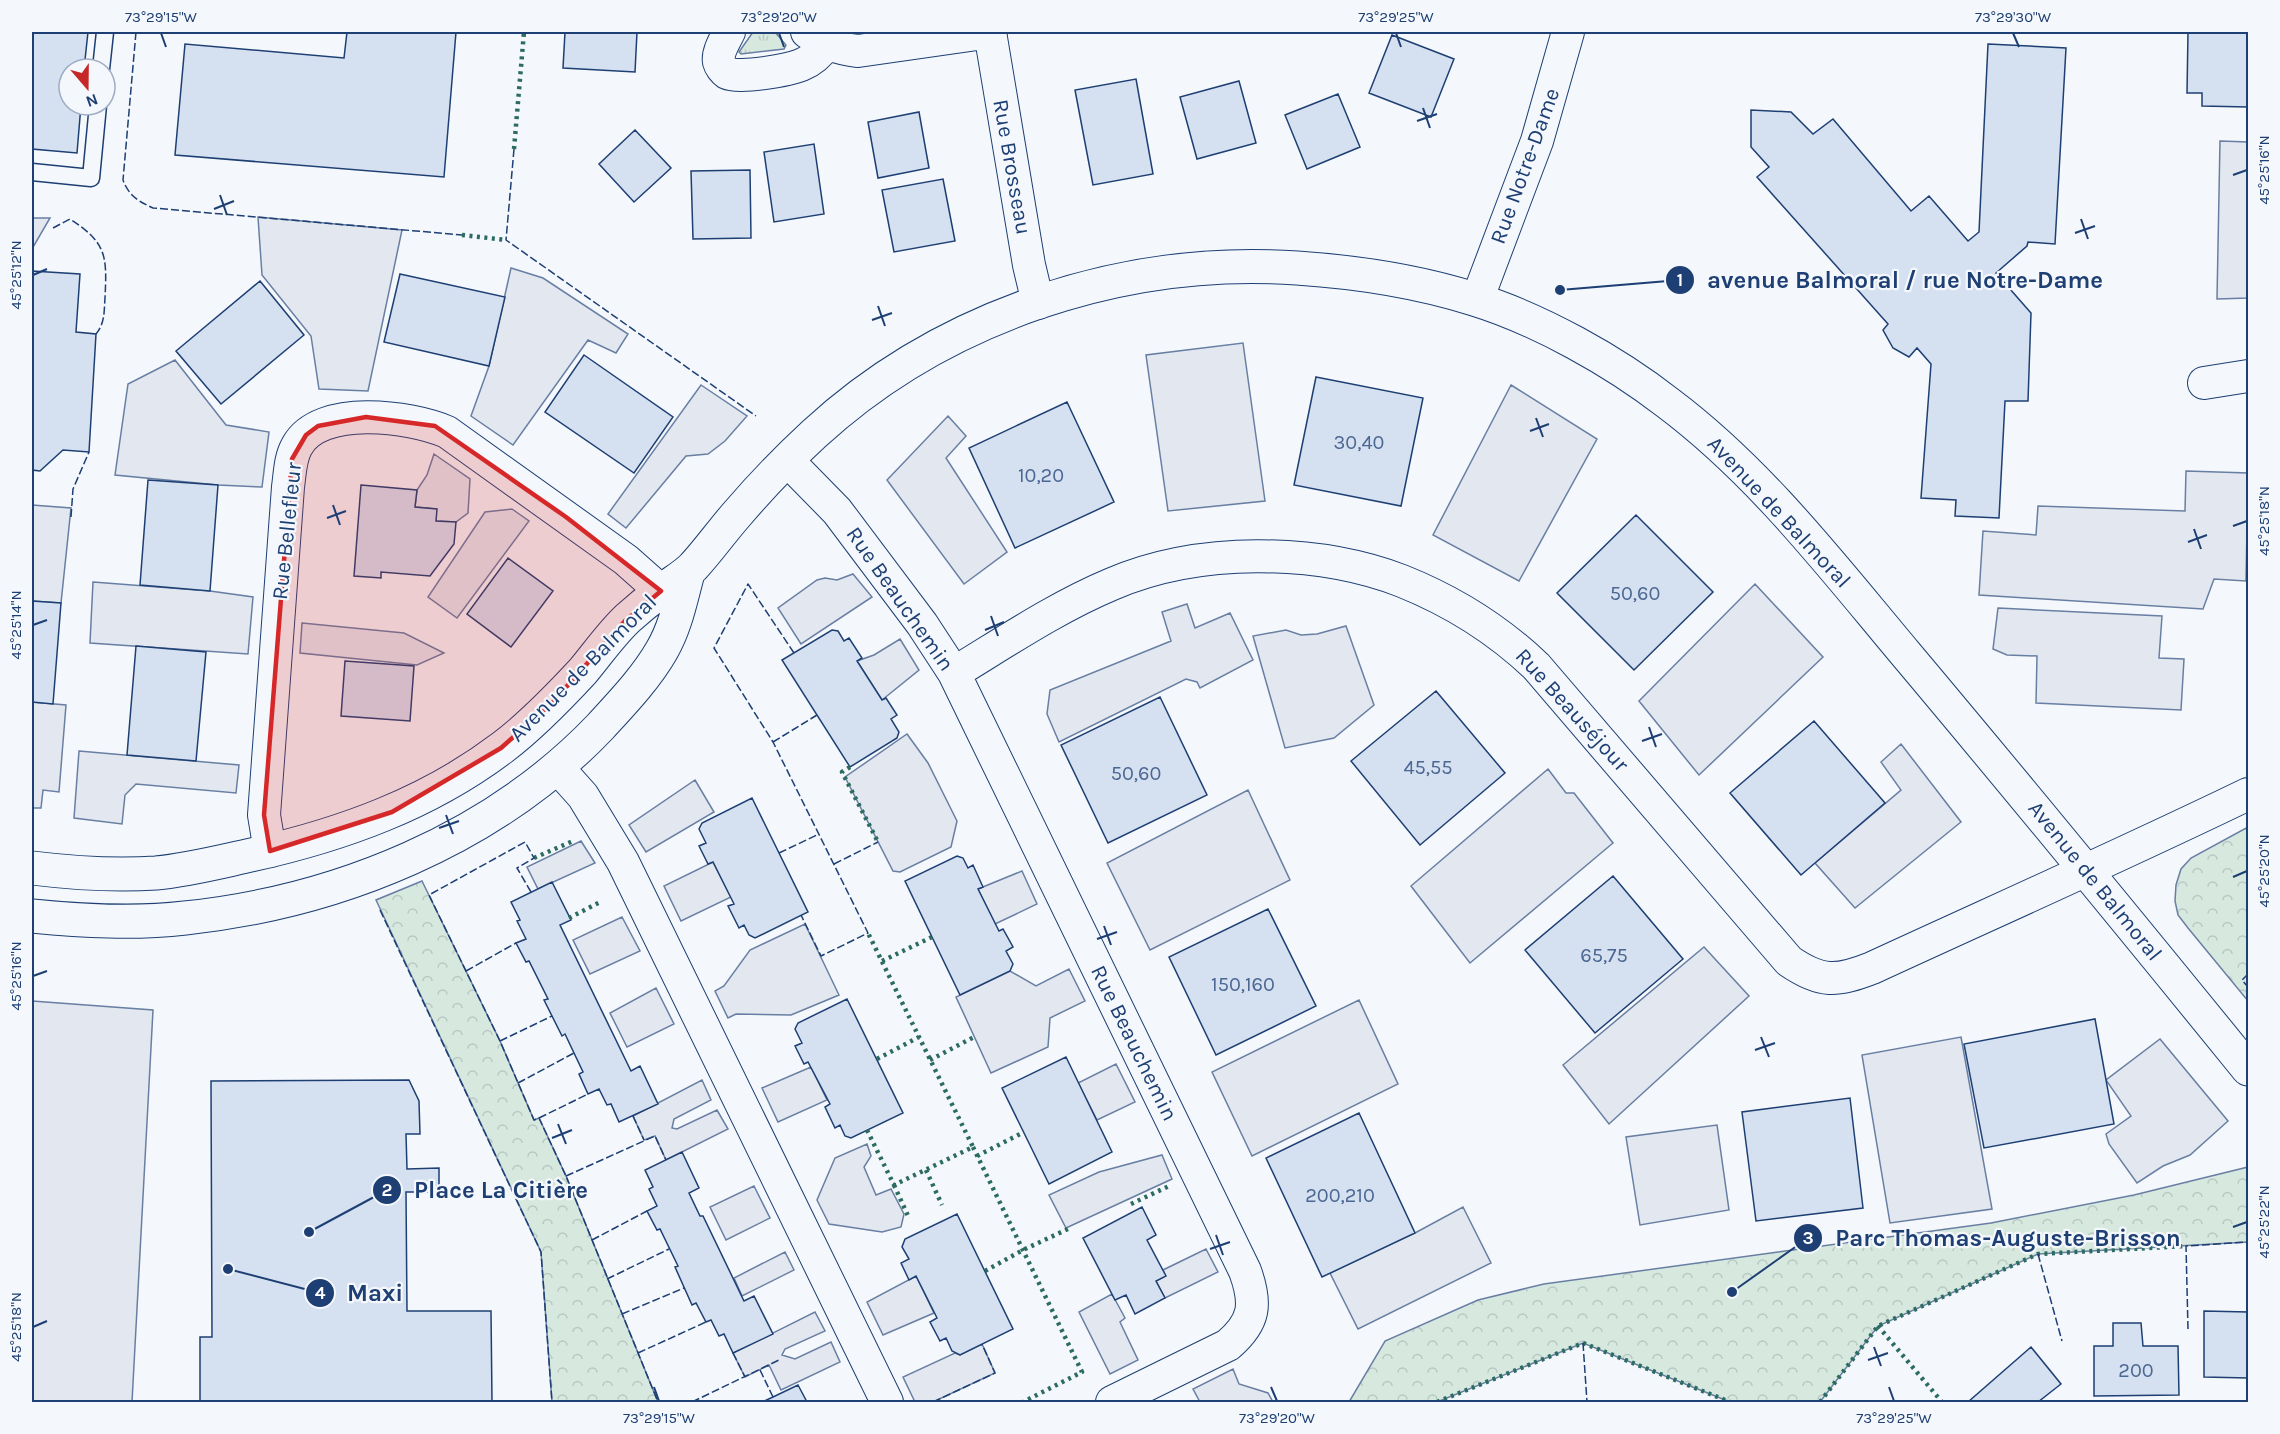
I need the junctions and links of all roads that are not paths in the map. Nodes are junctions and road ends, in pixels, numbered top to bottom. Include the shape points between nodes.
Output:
1 (105, 32) edge
2 (729, 32) edge
3 (991, 32) edge
4 (1568, 32) edge
5 (817, 38) edge
6 (102, 57) edge
7 (97, 117) edge
8 (32, 172) edge
9 (1477, 300) junction
10 (1038, 303) junction
11 (2248, 376) edge
12 (2204, 383) dead end
13 (788, 460) junction
14 (670, 599) junction
15 (954, 673) junction
16 (558, 768) junction
17 (2248, 794) edge
18 (270, 851) junction
19 (32, 868) edge
20 (2087, 869) junction
21 (32, 916) edge
22 (2248, 1069) edge
23 (887, 1402) edge
24 (1112, 1402) edge

1 - 6 lane
2 - 5 street, Rue Brosseau via 719,62 729,74 741,75 797,66 814,57
3 - 5 street, Rue Brosseau via 866,51 841,49
3 - 10 street, Rue Brosseau
4 - 9 street, Rue Notre-Dame via 1537,141
7 - 8 lane via 91,178
9 - 10 street, Avenue de Balmoral via 1355,273 1228,266 1106,284
9 - 20 street, Avenue de Balmoral via 1544,328 1609,363 1674,407 1727,454 1825,558
10 - 13 street, Avenue de Balmoral via 979,325 910,360 844,409
11 - 12 street
13 - 14 street, Avenue de Balmoral via 737,514
13 - 15 street, Rue Beauchemin via 837,511
14 - 16 street, Avenue de Balmoral via 669,636 652,665 622,703
14 - 18 street, Avenue de Balmoral via 625,621 552,703 486,759 392,812 338,833
14 - 18 street, Rue Bellefleur via 626,560 435,426 366,417 336,419 318,426 297,446 288,487 264,815
15 - 20 street, Rue Beauséjour via 1076,600 1155,570 1241,556 1282,556 1333,564 1402,581 1441,599 1511,642 1536,666 1789,961 1808,974 1824,978 1853,976
15 - 24 street, Rue Beauchemin via 1251,1286 1254,1304 1250,1319 1228,1345
16 - 21 street, Avenue de Balmoral via 451,838 401,863 329,889 186,918 88,921
16 - 23 street via 583,796 623,862
17 - 20 street, Rue Beauséjour
18 - 19 street, Avenue de Balmoral via 158,873 81,873
20 - 22 street, Avenue de Balmoral

